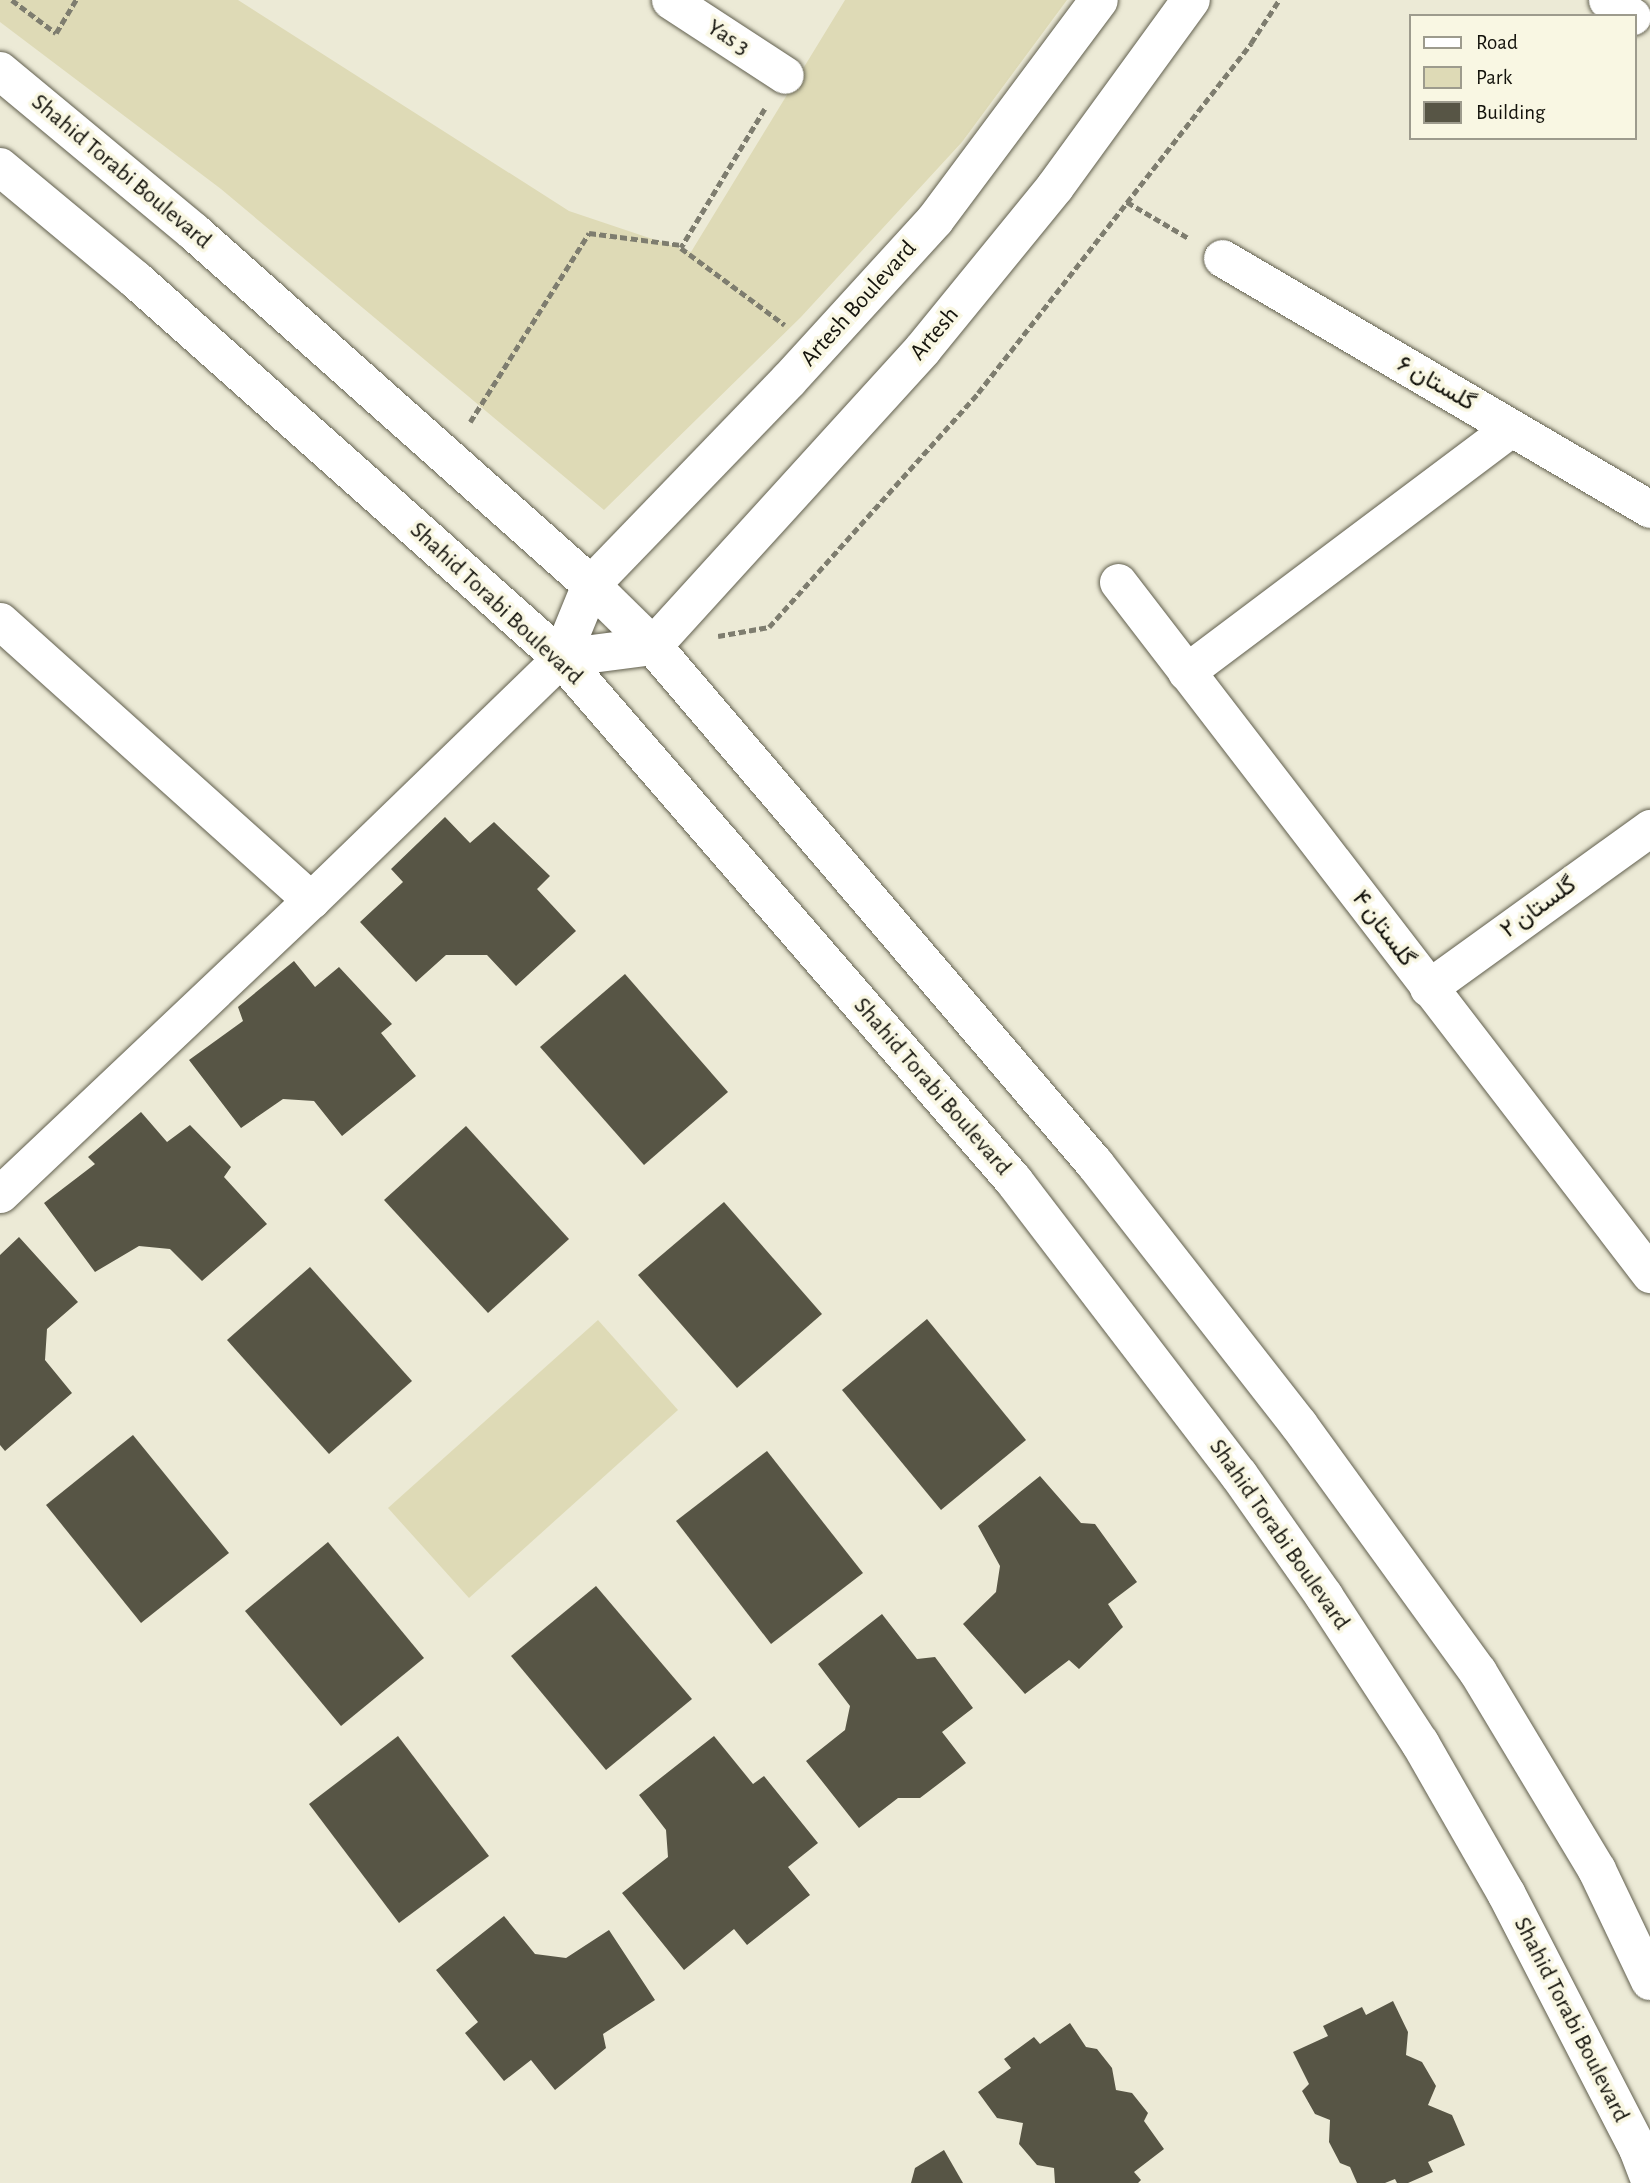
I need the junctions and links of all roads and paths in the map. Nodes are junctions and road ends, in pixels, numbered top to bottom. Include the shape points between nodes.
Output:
1 (12, 0) edge
2 (76, 0) edge
3 (670, 0) edge
4 (1099, 0) edge
5 (1191, 0) edge
6 (1279, 0) edge
7 (1608, 0) edge
8 (1629, 14) edge
9 (0, 71) edge
10 (785, 75) joint
11 (0, 167) edge
12 (1127, 202) junction
13 (682, 245) junction
14 (1222, 258) joint
15 (817, 349) junction
16 (1511, 428) junction
17 (448, 457) junction
18 (1650, 509) edge
19 (1118, 582) dead end
20 (591, 584) junction
21 (0, 621) edge
22 (653, 646) junction
23 (561, 658) junction
24 (1186, 671) junction
25 (1650, 828) edge
26 (311, 900) junction
27 (1428, 988) junction
28 (0, 1194) edge
29 (1650, 1274) edge
30 (1650, 1981) edge
31 (1650, 2180) edge

1 - 2 path via 56,33
3 - 10 street, Yas 3
4 - 15 main road, Artesh Boulevard via 935,220
5 - 22 main road, Artesh via 1055,187 923,349
6 - 12 path
7 - 8 street
9 - 17 main road, Shahid Torabi Boulevard via 194,232
10 - 13 path
11 - 23 main road, Shahid Torabi Boulevard via 136,280
12 - 14 path
12 - 22 path via 978,393 769,627
13 - 15 path
13 - 17 path via 589,233
14 - 16 street, گلستان ۶
15 - 20 main road, Artesh Boulevard
16 - 18 street, گلستان ۶
16 - 24 street
17 - 20 main road, Shahid Torabi Boulevard
19 - 24 street, گلستان ۴
20 - 22 main road, Shahid Torabi Boulevard
20 - 23 main road
21 - 26 street
22 - 23 main road
22 - 30 main road, Shahid Torabi Boulevard via 1095,1164 1299,1425 1478,1672 1597,1870
23 - 26 street
23 - 31 main road, Shahid Torabi Boulevard via 1014,1181 1239,1475 1420,1743 1506,1893
24 - 27 street, گلستان ۴
25 - 27 street, گلستان ۲
26 - 28 street
27 - 29 street, گلستان ۴

